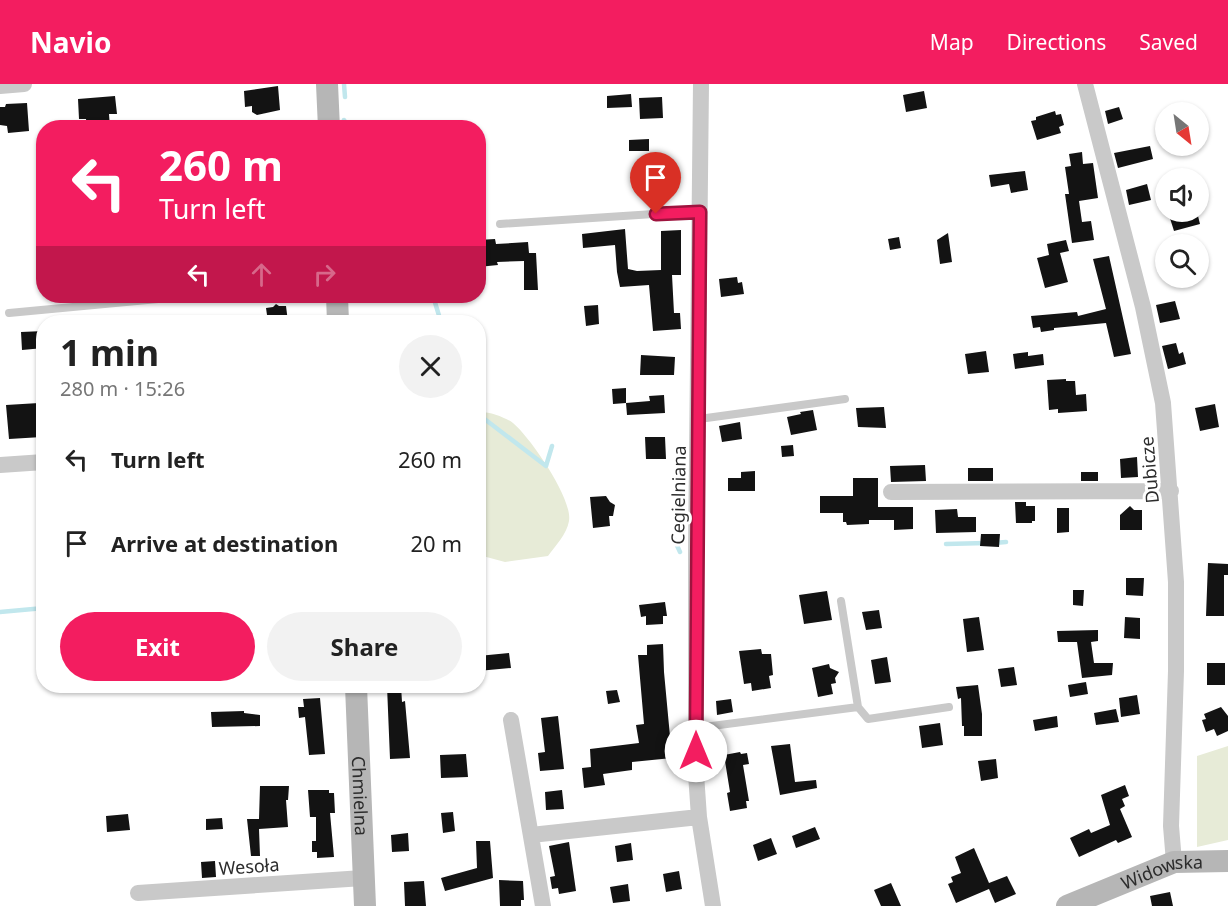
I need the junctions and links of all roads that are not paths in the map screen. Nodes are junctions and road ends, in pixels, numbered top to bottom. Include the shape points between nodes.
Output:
1 (24, 84) edge
2 (327, 84) edge
3 (701, 84) edge
4 (1085, 84) edge
5 (0, 86) edge
6 (329, 120) edge
7 (700, 212) junction
8 (500, 224) dead end
9 (115, 303) edge
10 (9, 313) dead end
11 (845, 399) dead end
12 (699, 419) junction
13 (36, 463) edge
14 (0, 465) edge
15 (1171, 491) junction
16 (891, 492) dead end
17 (841, 602) dead end
18 (356, 693) edge
19 (858, 707) junction
20 (949, 708) dead end
21 (511, 720) dead end
22 (696, 728) junction
23 (699, 817) junction
24 (531, 835) junction
25 (1228, 861) edge
26 (1174, 862) junction
27 (363, 878) junction
28 (138, 893) dead end
29 (365, 906) edge
30 (543, 906) edge
31 (713, 906) edge
32 (1066, 906) edge

1 - 5 street
2 - 6 street
3 - 7 street, Cegielniana
4 - 15 street, Dubicze via 1143,307 1163,403
7 - 8 lane
7 - 12 street, Cegielniana
9 - 10 lane
11 - 12 lane
12 - 22 street, Cegielniana
13 - 14 street
15 - 16 street
15 - 26 street, Dubicze via 1176,582 1171,825
17 - 19 lane
18 - 27 street, Chmielna
19 - 20 lane via 868,719
19 - 22 lane
21 - 24 street
22 - 23 street, Cegielniana
23 - 24 street
23 - 31 street, Cegielniana
24 - 30 street
25 - 26 street, Widowska
26 - 32 street, Widowska
27 - 28 street, Wesoła
27 - 29 street, Chmielna

